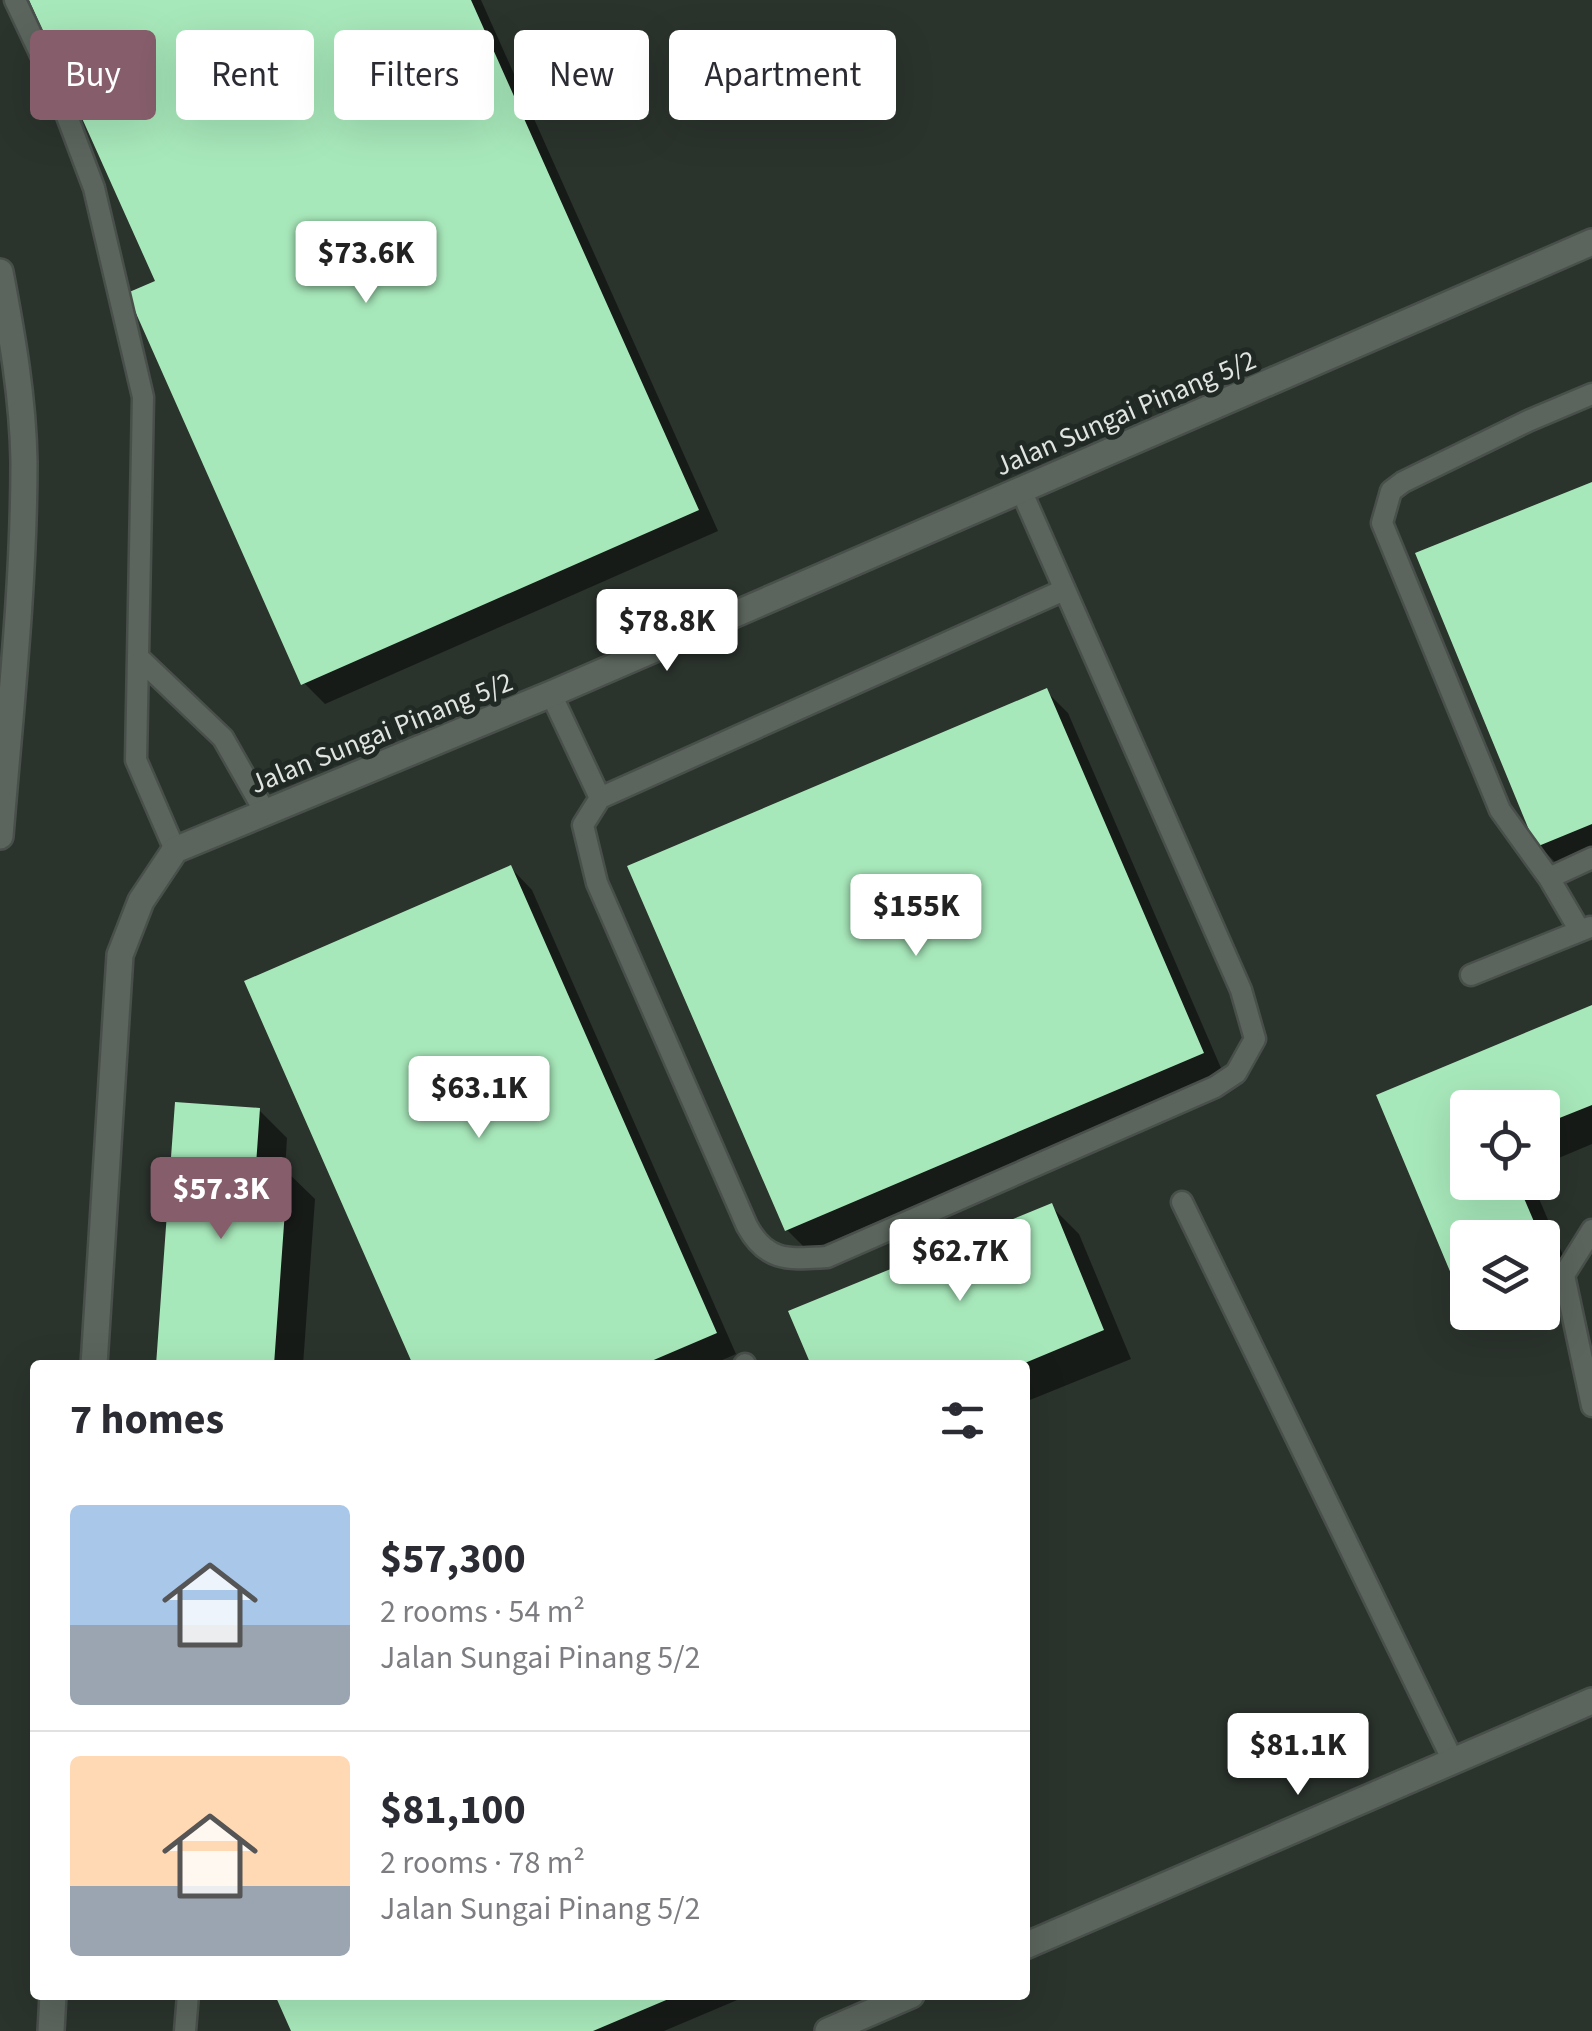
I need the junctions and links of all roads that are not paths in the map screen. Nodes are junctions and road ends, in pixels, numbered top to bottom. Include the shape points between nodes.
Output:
1 (15, 0) edge
2 (1592, 242) edge
3 (0, 272) edge
4 (1592, 394) edge
5 (1021, 490) junction
6 (1064, 590) junction
7 (138, 658) junction
8 (551, 694) junction
9 (600, 798) junction
10 (266, 812) junction
11 (0, 836) edge
12 (175, 850) junction
13 (1592, 858) edge
14 (1549, 878) junction
15 (1586, 929) edge
16 (1471, 975) dead end
17 (1182, 1202) dead end
18 (1592, 1230) edge
19 (94, 1360) edge
20 (1592, 1406) edge
21 (1592, 1701) edge
22 (1453, 1761) junction
23 (1030, 1944) edge
24 (54, 2000) edge
25 (188, 2000) edge
26 (899, 2000) edge
27 (51, 2031) edge
28 (185, 2031) edge
29 (828, 2031) edge

1 - 7 lane via 94,188 142,397
2 - 5 street, Jalan Sungai Pinang 5/2
3 - 11 street via 24,458
4 - 14 lane via 1404,482 1391,492 1382,523 1500,810
5 - 6 lane
5 - 8 street, Jalan Sungai Pinang 5/2
6 - 9 lane
6 - 9 lane via 1241,990 1255,1039 1236,1073 1215,1087 827,1258 784,1260 757,1244 748,1226 597,883 583,825
7 - 10 lane via 223,738
7 - 12 lane via 136,760
8 - 9 lane
8 - 10 street, Jalan Sungai Pinang 5/2
10 - 12 street, Jalan Sungai Pinang 5/2
12 - 19 street via 141,901 120,955
13 - 14 lane
14 - 15 lane
15 - 16 lane
17 - 22 lane
18 - 20 lane via 1564,1274
21 - 22 street
22 - 23 street
24 - 27 street
25 - 28 lane
26 - 29 street

